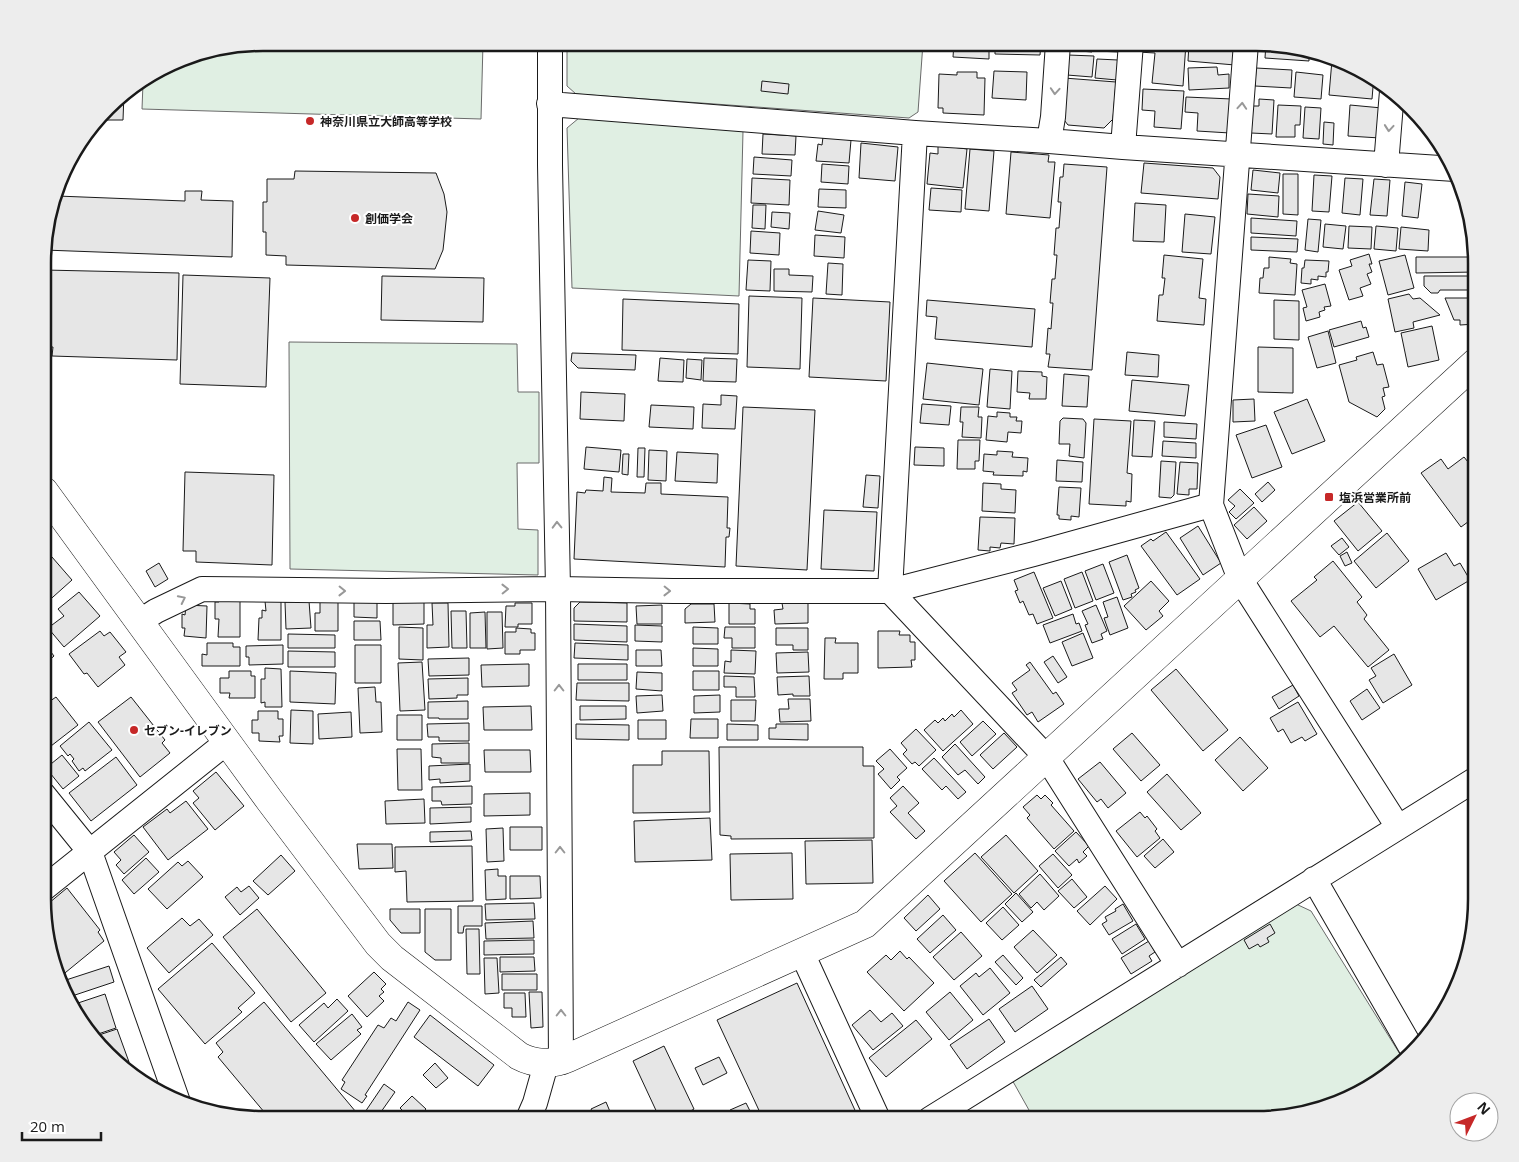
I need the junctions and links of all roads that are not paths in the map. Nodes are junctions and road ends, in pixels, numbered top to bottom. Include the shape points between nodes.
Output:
1 (550, 51) edge
2 (1057, 51) edge
3 (1130, 51) edge
4 (1245, 51) edge
5 (1391, 100) edge
6 (549, 104) junction
7 (915, 134) junction
8 (1049, 141) junction
9 (1123, 147) junction
10 (1238, 155) junction
11 (1386, 165) junction
12 (1446, 169) edge
13 (1468, 369) edge
14 (51, 501) edge
15 (1211, 504) junction
16 (1240, 579) junction
17 (558, 588) junction
18 (890, 591) junction
19 (139, 622) junction
20 (227, 742) junction
21 (1047, 758) junction
22 (1468, 784) edge
23 (51, 804) edge
24 (1398, 827) junction
25 (90, 852) junction
26 (1314, 879) junction
27 (51, 883) edge
28 (802, 953) junction
29 (1178, 965) junction
30 (1410, 1045) edge
31 (553, 1063) junction
32 (174, 1091) edge
33 (532, 1111) edge
34 (874, 1111) edge
35 (943, 1111) edge

1 - 6 street
2 -> 8 street
3 - 9 street
10 -> 4 street
5 -> 11 street
6 - 7 street
17 -> 6 street
7 - 8 street
7 - 18 street
8 - 9 street
9 - 10 street
10 - 11 street
10 - 15 street
11 - 12 street
13 - 16 street
14 - 19 street
15 - 16 street
15 - 18 street
16 - 21 street
16 - 24 street
17 -> 18 street
19 -> 17 street via 202,589 386,591
31 -> 17 street
18 - 21 street
19 - 20 street
20 - 25 street
20 - 31 street via 378,944 392,958 519,1056
21 - 28 street via 874,918
21 - 29 street
22 - 24 street
23 - 25 street
24 - 26 street
25 - 27 street
25 - 32 street
26 - 29 street
26 - 30 street
28 - 31 street
28 - 34 street
29 - 35 street
31 - 33 street

